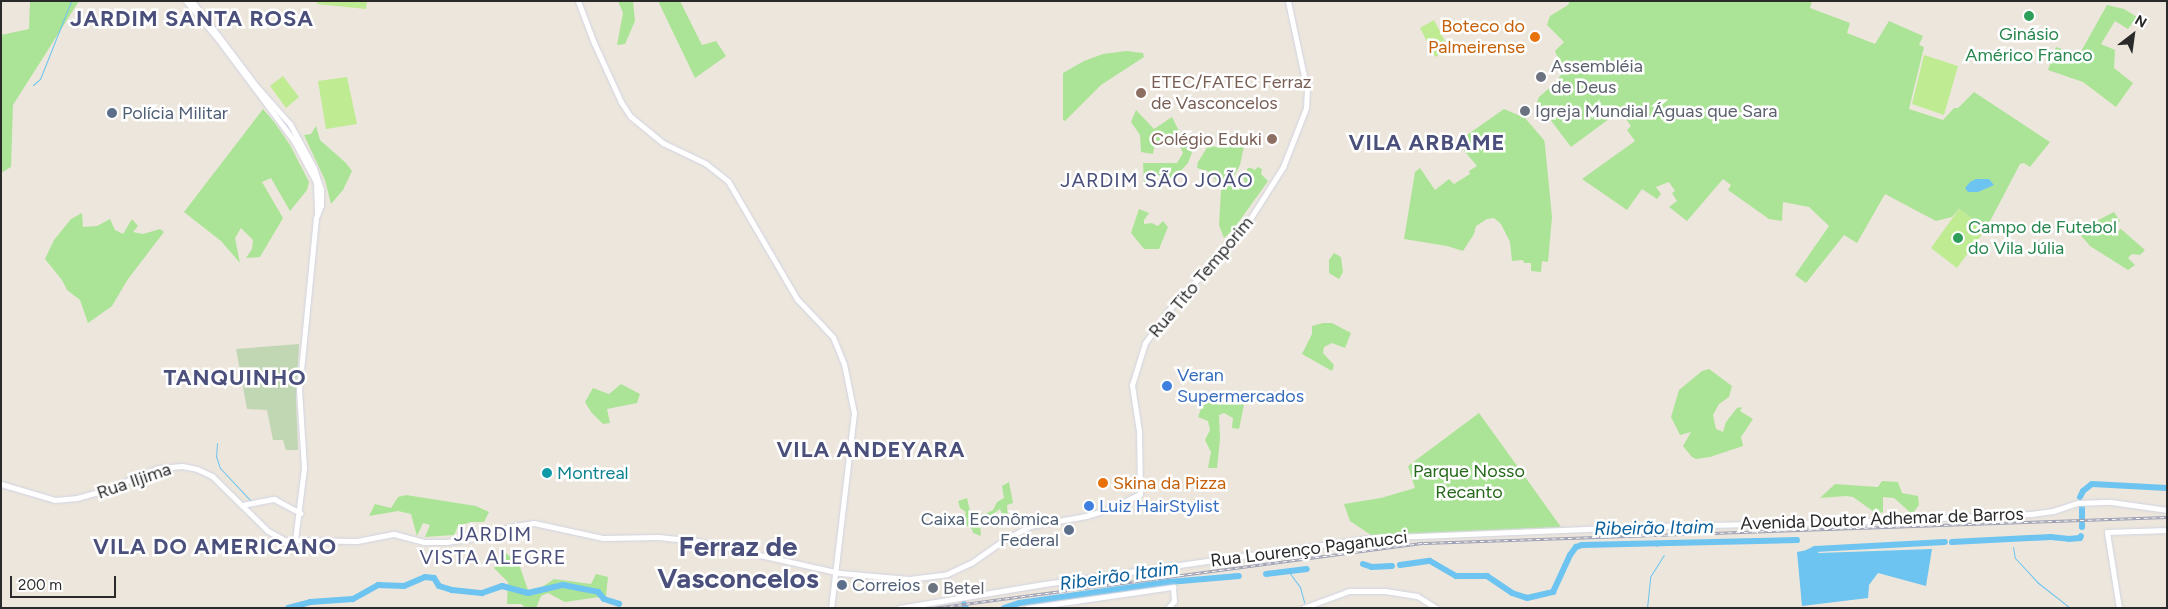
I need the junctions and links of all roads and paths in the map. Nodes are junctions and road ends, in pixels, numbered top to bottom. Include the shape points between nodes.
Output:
1 (186, 1) edge
2 (192, 1) edge
3 (578, 1) edge
4 (1288, 1) edge
5 (317, 213) junction
6 (1, 484) edge
7 (1140, 494) joint
8 (260, 501) junction
9 (242, 505) junction
10 (300, 506) junction
11 (294, 508) junction
12 (2167, 510) edge
13 (251, 513) junction
14 (300, 513) junction
15 (1658, 526) joint
16 (2167, 530) edge
17 (298, 540) junction
18 (836, 572) junction
19 (1174, 601) junction
20 (1062, 605) edge
21 (1044, 607) edge
22 (831, 608) edge
23 (899, 608) edge
24 (1026, 608) edge
25 (1168, 608) edge
26 (1178, 608) edge
27 (1303, 608) edge
28 (1436, 608) edge
29 (2119, 608) edge

1 - 5 main road via 294,140 316,182
2 - 5 main road via 257,87 284,116 298,139 320,181 322,195
3 - 18 main road via 594,43 630,116 663,143 705,163 728,181 796,299 833,337 848,380 854,413
4 - 7 main road, Rua Tito Temporim via 1308,98 1283,167 1260,204 1231,244 1172,306 1145,343 1131,390 1139,431
5 - 10 main road via 299,390 304,468
6 - 9 main road, Rua Iljima via 64,500 90,496 159,468 182,466 197,468 212,476
7 - 18 main road, Rua Iljima via 1086,516 1030,526 947,574 909,579
8 - 9 main road
8 - 11 main road via 274,499
8 - 13 main road
9 - 13 main road, Rua Iljima
10 - 11 main road
10 - 14 main road
11 - 14 main road
12 - 15 main road, Avenida Doutor Adhemar de Barros via 2111,502 2081,503 2047,512 1850,522
13 - 17 main road, Rua Iljima via 276,537
14 - 17 main road
15 - 23 main road, Rua Lourenço Paganucci via 1371,538
16 - 29 main road via 2107,532
17 - 18 main road, Rua Iljima via 357,541 394,534 417,541 446,542 483,537 529,523 619,539 658,537 689,540
18 - 22 main road
19 - 20 main road via 1173,586
19 - 25 main road
19 - 26 main road
20 - 21 main road
21 - 24 main road
27 - 28 main road via 1344,592 1417,596

